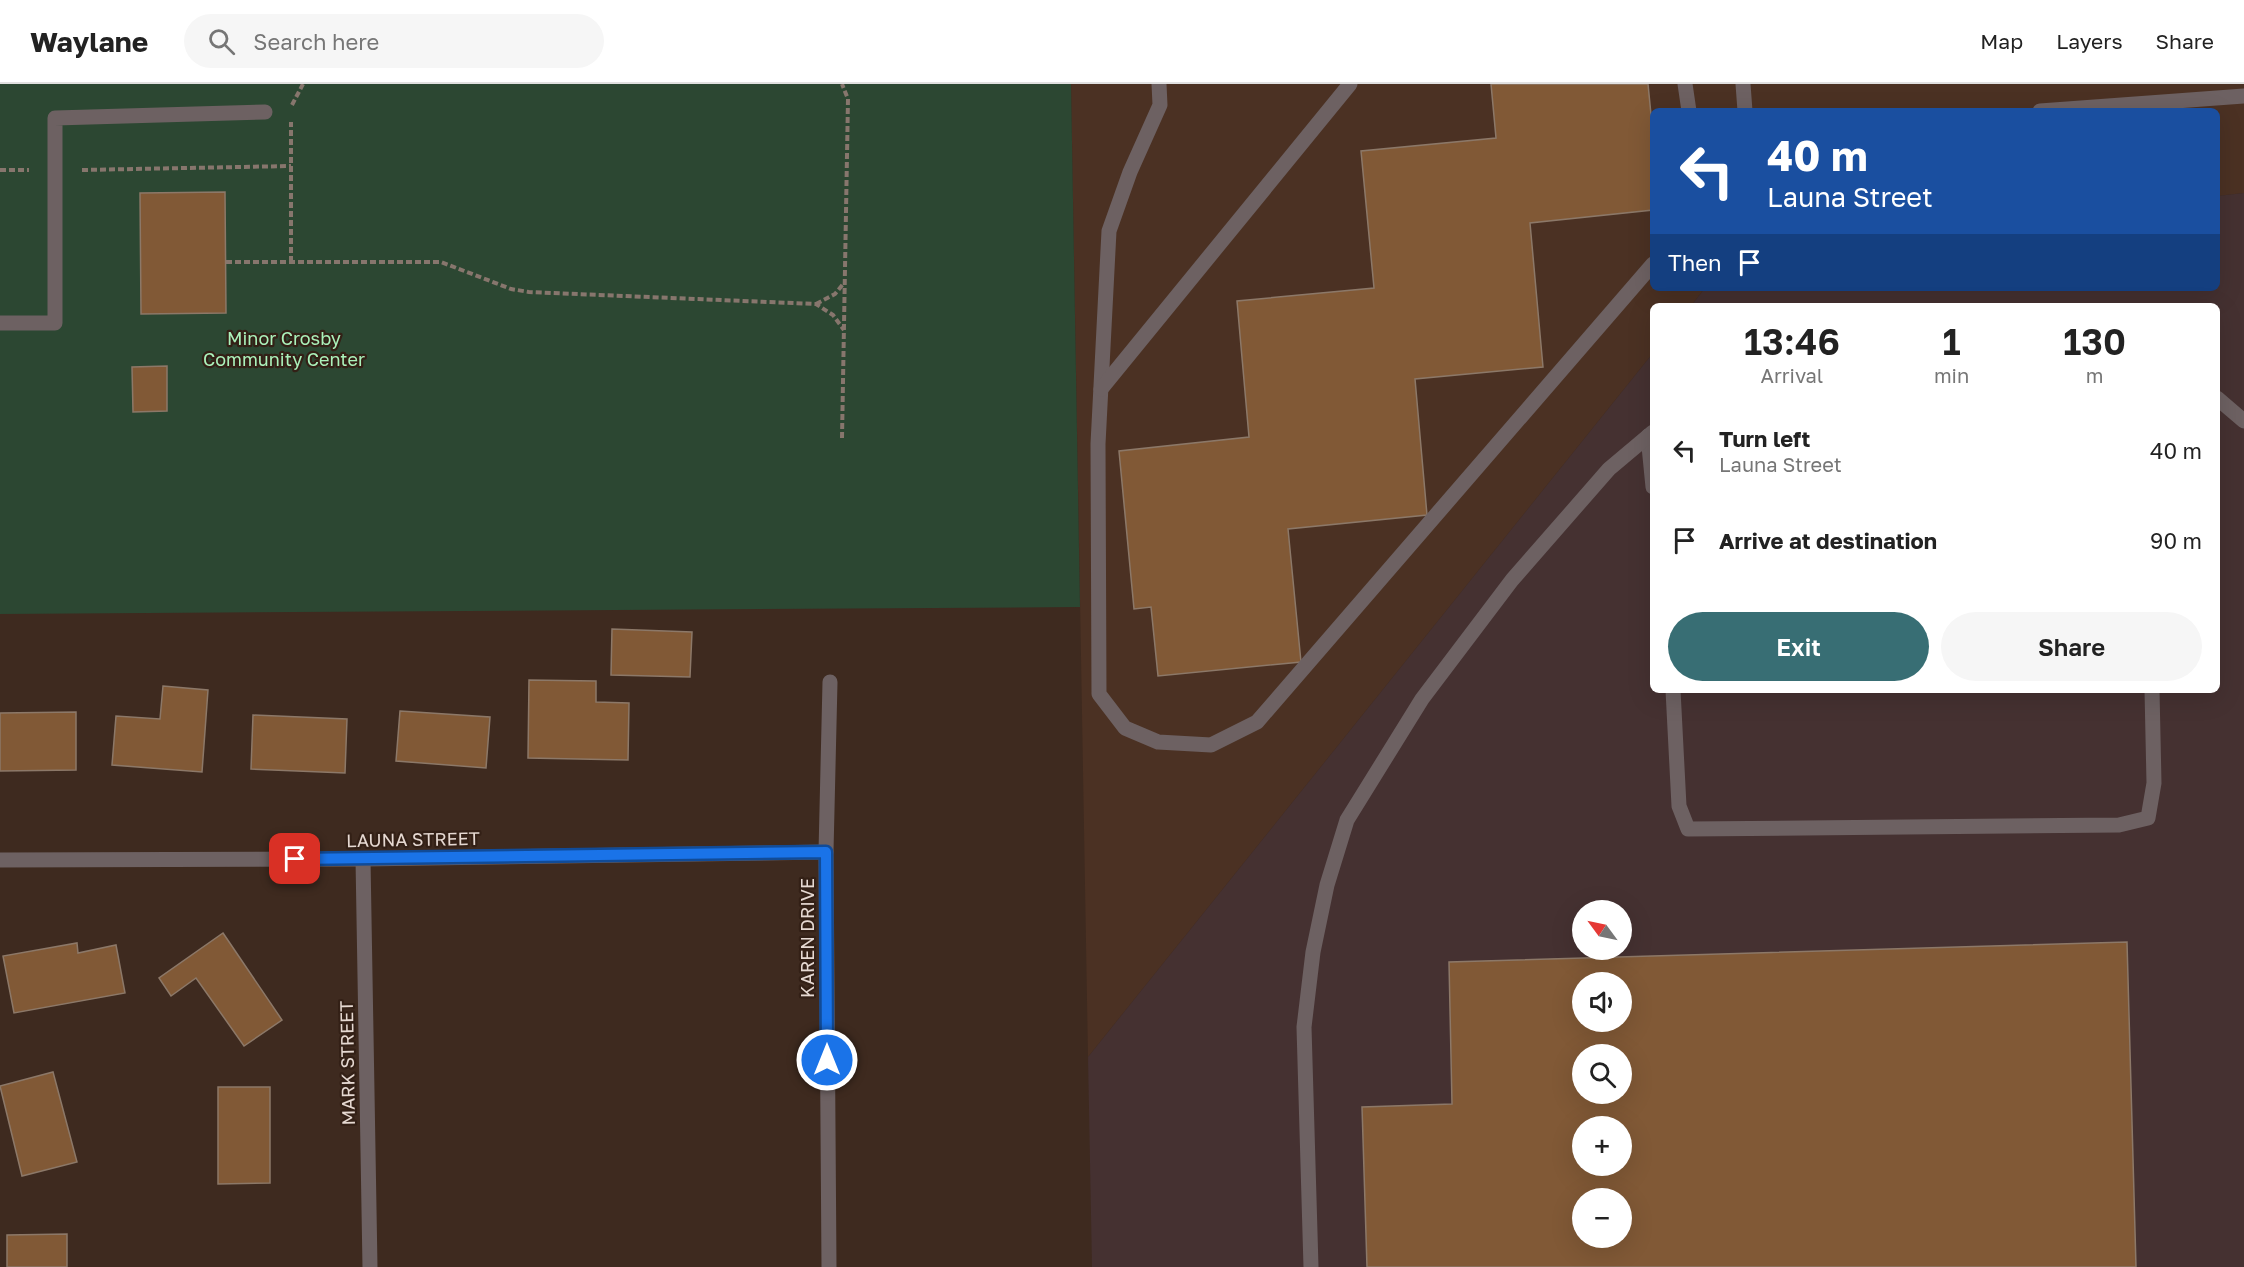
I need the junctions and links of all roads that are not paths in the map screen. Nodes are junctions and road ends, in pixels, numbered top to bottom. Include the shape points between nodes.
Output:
1 (1159, 84) edge
2 (1350, 84) edge
3 (1685, 84) edge
4 (1743, 84) edge
5 (2244, 96) edge
6 (1689, 108) edge
7 (1745, 108) edge
8 (2081, 108) edge
9 (265, 112) dead end
10 (1650, 267) edge
11 (0, 323) edge
12 (1101, 388) junction
13 (2220, 401) edge
14 (2244, 421) edge
15 (1650, 434) edge
16 (830, 682) dead end
17 (1673, 693) edge
18 (2152, 693) edge
19 (826, 852) junction
20 (363, 859) junction
21 (0, 860) edge
22 (370, 1267) edge
23 (829, 1267) edge
24 (1311, 1267) edge

1 - 12 street via 1160,105 1109,231
2 - 12 street
3 - 6 street
4 - 7 street
5 - 8 street
9 - 11 street via 55,118 55,323
10 - 12 street via 1257,722 1211,745 1158,742 1125,728 1099,694
13 - 14 street
15 - 24 street via 1609,470 1505,589 1422,699 1347,820 1327,885 1313,952 1304,1027
16 - 19 street, KAREN DRIVE
17 - 18 street via 1679,806 1688,829 2119,825 2148,818 2154,783
19 - 20 street, LAUNA STREET
19 - 23 street, KAREN DRIVE
20 - 21 street, LAUNA STREET
20 - 22 street, MARK STREET

